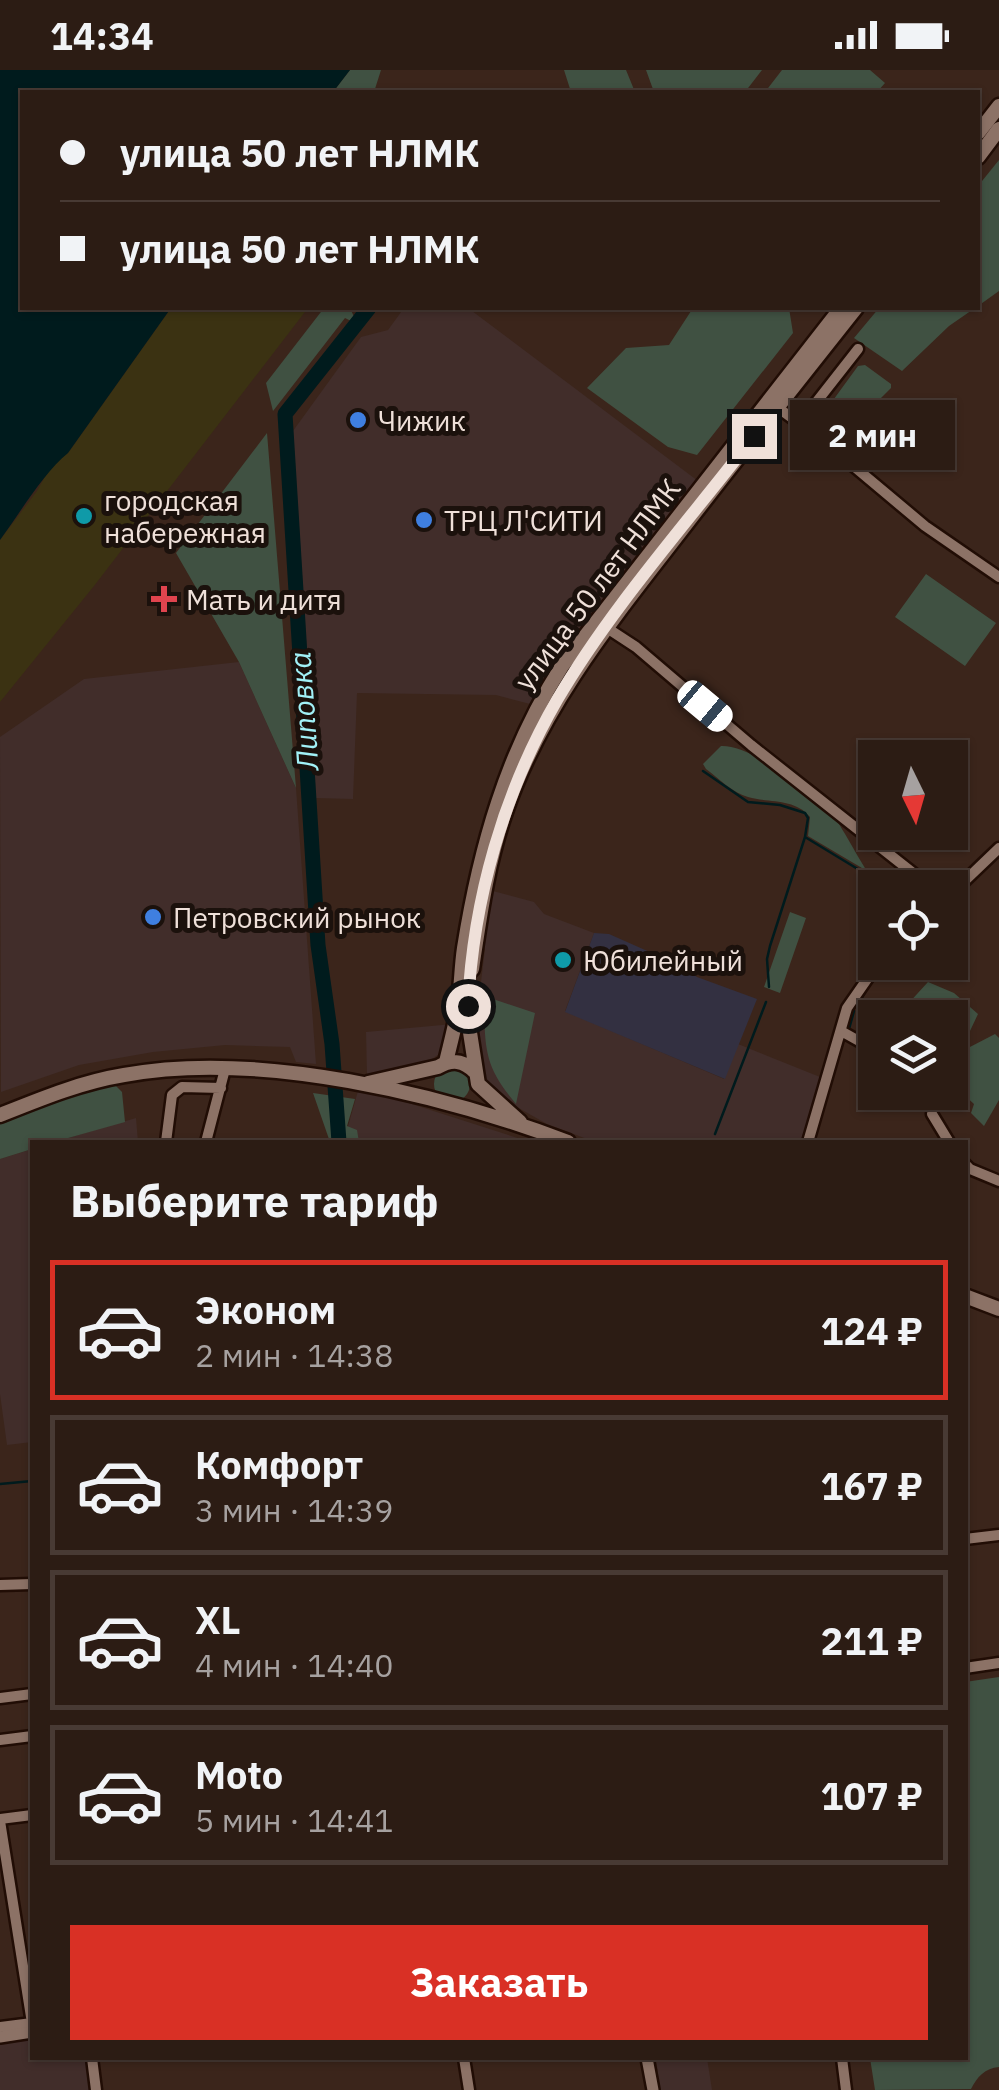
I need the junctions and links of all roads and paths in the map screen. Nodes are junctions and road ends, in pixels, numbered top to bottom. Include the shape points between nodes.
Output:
1 (999, 106) edge
2 (999, 129) edge
3 (980, 130) edge
4 (980, 153) edge
5 (839, 310) edge
6 (854, 310) edge
7 (858, 349) dead end
8 (776, 389) junction
9 (777, 407) junction
10 (800, 423) junction
11 (999, 576) edge
12 (607, 628) junction
13 (999, 848) edge
14 (909, 870) edge
15 (968, 878) edge
16 (867, 980) edge
17 (841, 1031) junction
18 (858, 1040) edge
19 (442, 1064) junction
20 (225, 1070) junction
21 (477, 1078) junction
22 (362, 1084) junction
23 (221, 1088) junction
24 (447, 1105) junction
25 (932, 1114) dead end
26 (0, 1115) edge
27 (524, 1126) junction
28 (166, 1140) edge
29 (207, 1140) edge
30 (562, 1140) edge
31 (809, 1140) edge
32 (948, 1140) edge
33 (968, 1168) edge
34 (999, 1181) edge
35 (968, 1297) edge
36 (999, 1309) edge
37 (999, 1535) edge
38 (968, 1539) edge
39 (30, 1584) edge
40 (0, 1586) edge
41 (999, 1663) edge
42 (968, 1668) edge
43 (30, 1694) edge
44 (0, 1698) edge
45 (30, 1736) edge
46 (0, 1740) edge
47 (30, 1816) edge
48 (0, 1820) edge
49 (30, 2010) edge
50 (30, 2023) edge
51 (0, 2027) edge
52 (30, 2032) edge
53 (0, 2037) edge
54 (92, 2060) edge
55 (464, 2060) edge
56 (648, 2060) edge
57 (842, 2060) edge
58 (96, 2090) edge
59 (469, 2090) edge
60 (652, 2090) edge
61 (846, 2090) edge

1 - 3 main road
2 - 4 main road
5 - 8 main road, улица 50 лет НЛМК
6 - 9 main road, улица 50 лет НЛМК
7 - 10 street
8 - 9 main road
8 - 19 main road, улица 50 лет НЛМК via 536,706 482,852 458,1010
9 - 10 street
9 - 12 main road, улица 50 лет НЛМК
10 - 11 street
12 - 14 street
12 - 21 main road, улица 50 лет НЛМК via 559,697 504,814 469,990
13 - 15 street
16 - 17 street
17 - 18 street
17 - 31 street
19 - 21 main road via 457,1061
19 - 22 main road
19 - 24 main road via 430,1089
20 - 22 main road
20 - 23 street
20 - 26 main road via 100,1079
21 - 24 main road via 469,1102
21 - 27 main road
22 - 24 main road
23 - 28 street via 182,1087 172,1095
23 - 29 street
24 - 27 main road
25 - 32 street
27 - 30 main road
33 - 34 street
35 - 36 main road
37 - 38 street
39 - 40 street
41 - 42 street
43 - 44 street
45 - 46 street
47 - 48 street
48 - 49 street
50 - 51 street
52 - 53 street
54 - 58 street
55 - 59 street
56 - 60 street
57 - 61 street

